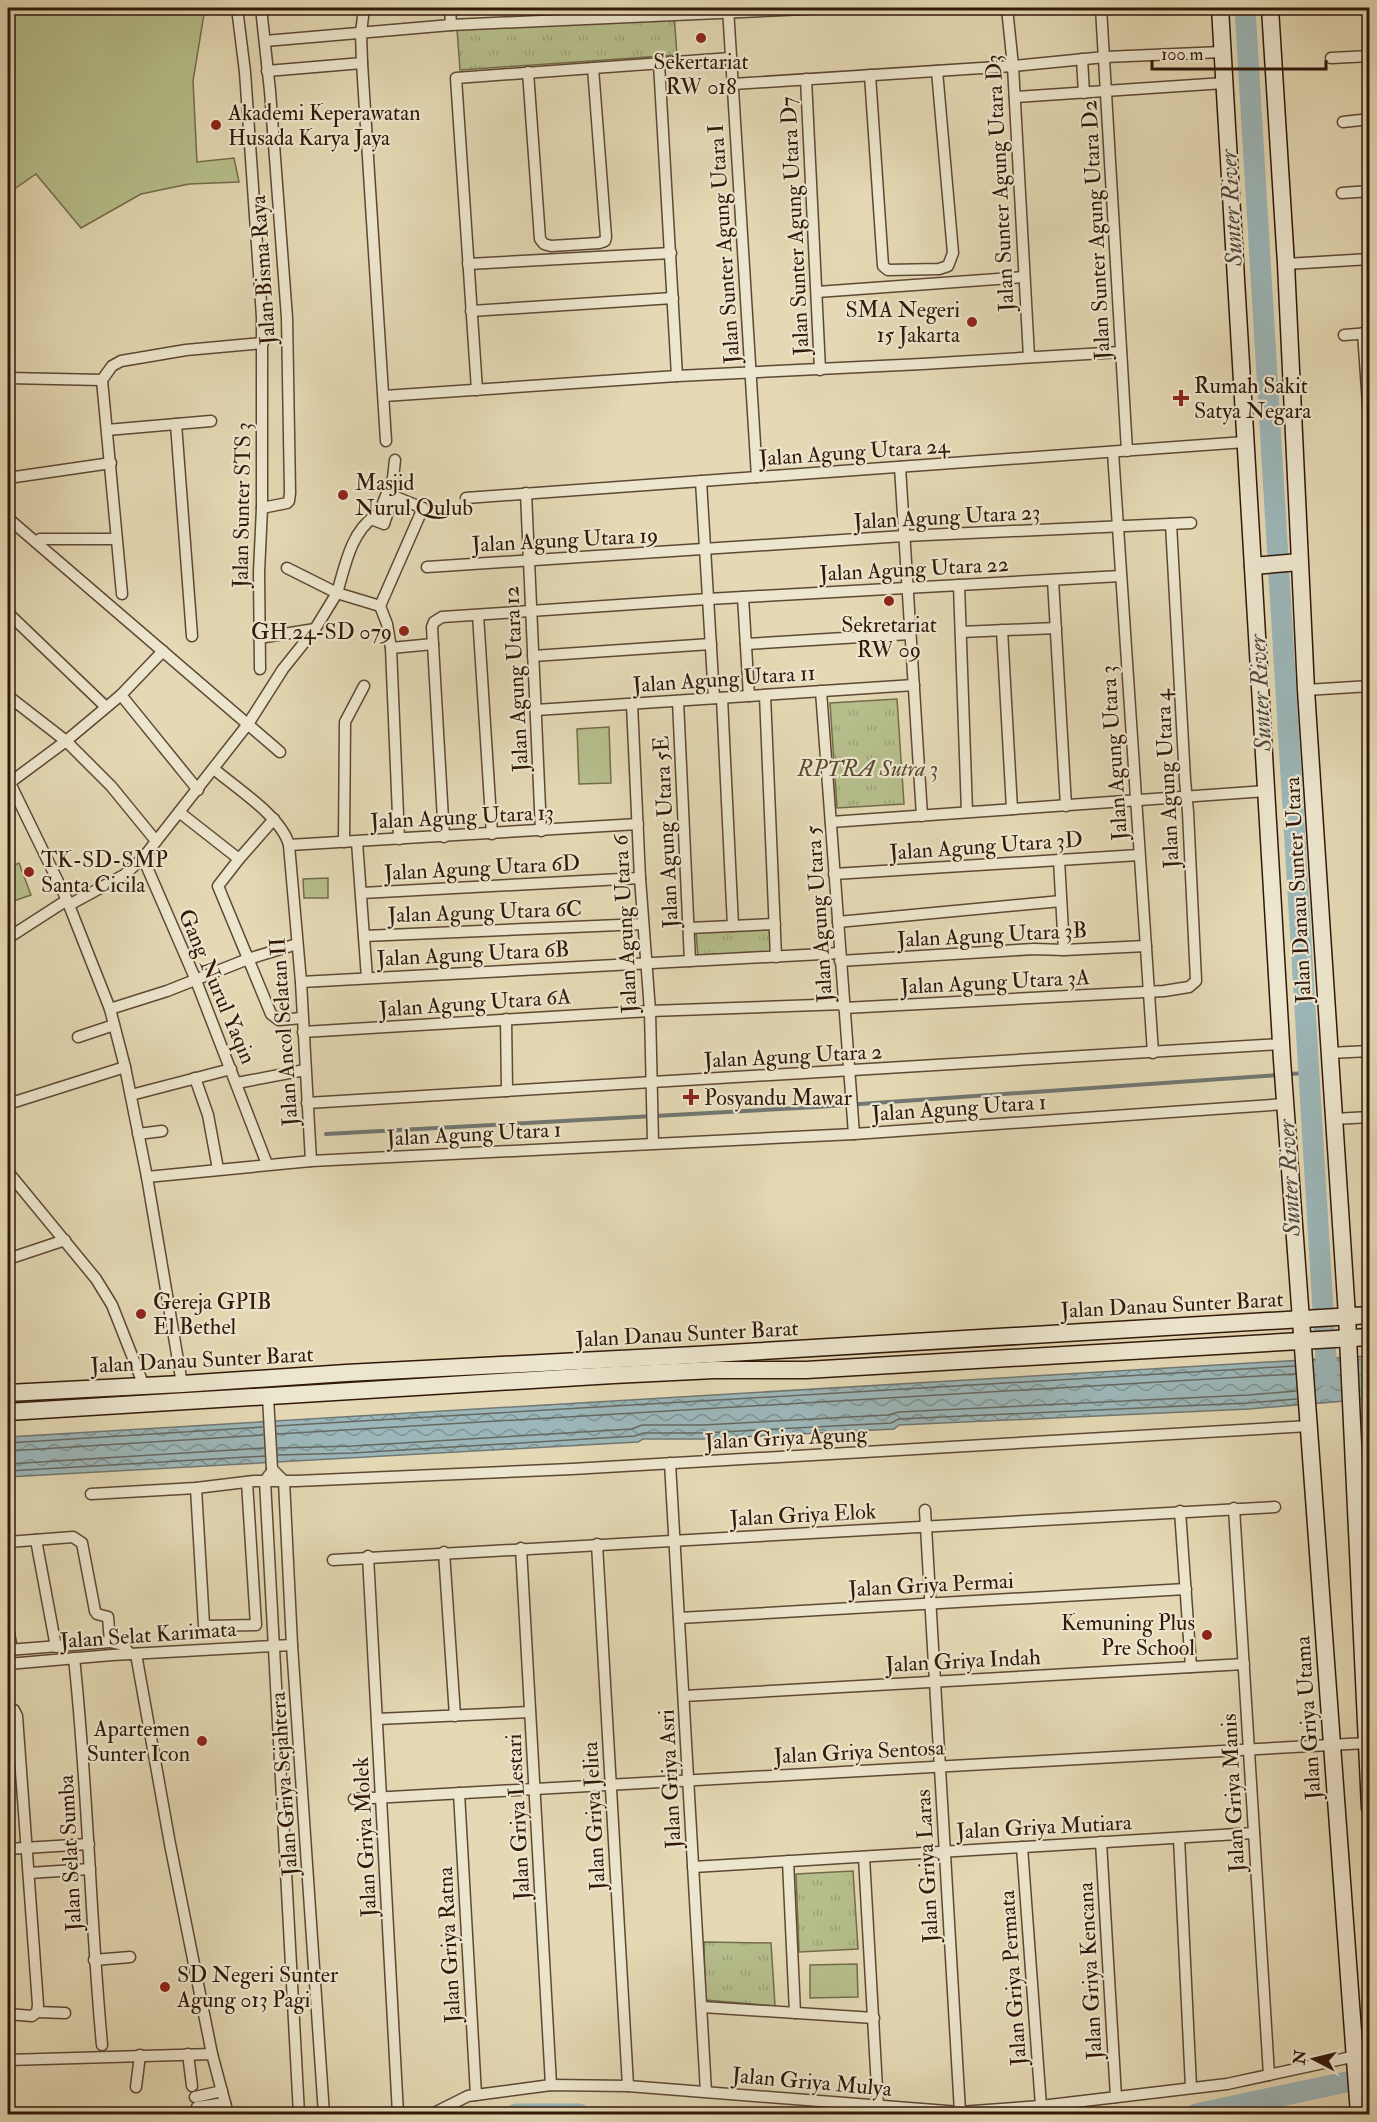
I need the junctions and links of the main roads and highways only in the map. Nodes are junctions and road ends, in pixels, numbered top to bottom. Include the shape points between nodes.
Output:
1 (1220, 8) edge
2 (1270, 8) edge
3 (1296, 562) junction
4 (1258, 565) junction
5 (1370, 1315) edge
6 (1340, 1316) junction
7 (1306, 1319) junction
8 (1370, 1336) edge
9 (1010, 1337) junction
10 (1308, 1340) junction
11 (1344, 1343) junction
12 (1012, 1359) junction
13 (542, 1371) junction
14 (8, 1393) edge
15 (8, 1412) edge
16 (1368, 1731) edge
17 (1370, 1808) edge
18 (1359, 2058) edge
19 (1358, 2110) edge

1 - 4 main road, Jalan Danau Sunter Utara via 1245,442
2 - 3 main road, Jalan Danau Sunter Utara via 1286,264
3 - 4 main road
3 - 6 main road, Jalan Danau Sunter Utara via 1334,1119
4 - 7 main road, Jalan Danau Sunter Utara via 1281,1052
5 - 6 main road, Jalan Danau Sunter Barat
6 - 7 main road, Jalan Danau Sunter Barat
6 - 11 main road, Jalan Danau Sunter Utara
7 - 9 main road, Jalan Danau Sunter Barat
7 - 10 main road, Jalan Griya Utama
8 - 11 main road, Jalan Danau Sunter Barat
9 - 12 main road
9 - 13 main road, Jalan Danau Sunter Barat
10 - 11 main road, Jalan Danau Sunter Barat
10 - 12 main road, Jalan Danau Sunter Barat
10 - 18 main road, Jalan Griya Utama via 1304,1359 1331,1745
11 - 16 main road via 1352,1404
12 - 13 main road, Jalan Danau Sunter Barat via 806,1370
13 - 14 main road, Jalan Danau Sunter Barat via 346,1373
13 - 15 main road, Jalan Danau Sunter Barat via 268,1405
16 - 17 main road
18 - 19 main road, Jalan Griya Utama

